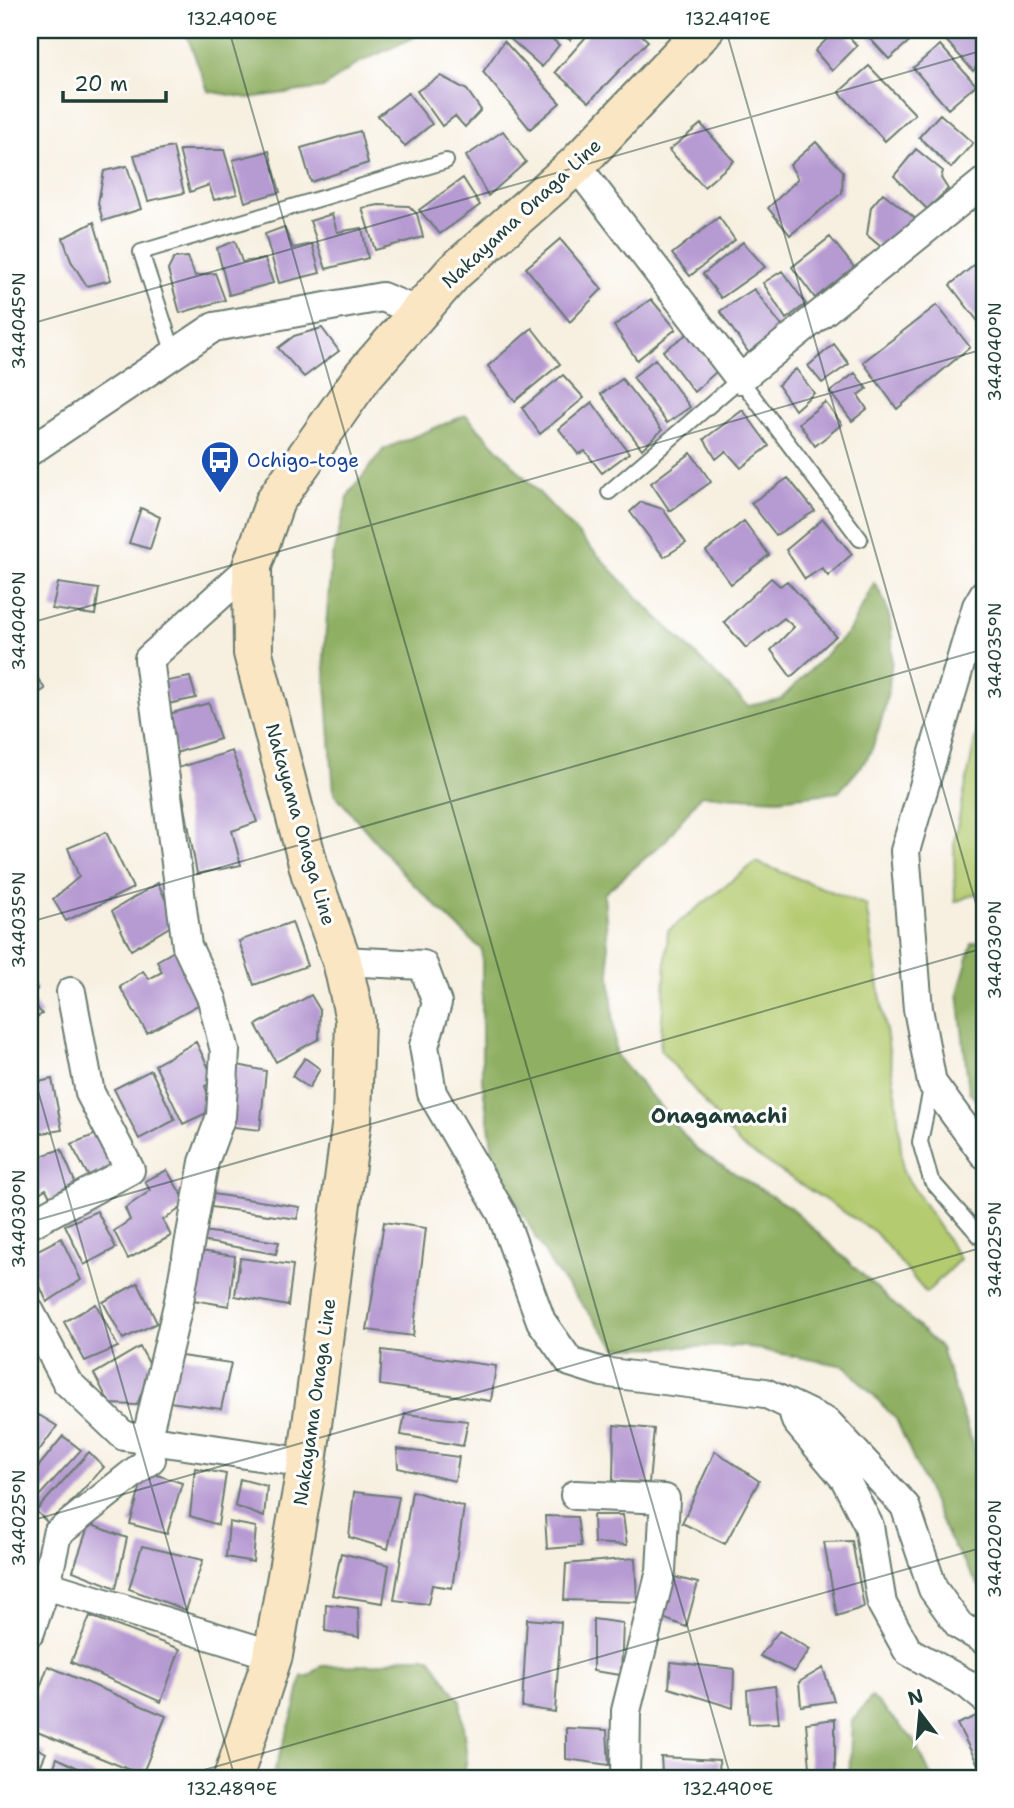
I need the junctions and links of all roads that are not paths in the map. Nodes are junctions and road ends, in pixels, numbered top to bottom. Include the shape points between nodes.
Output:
1 (704, 30) edge
2 (446, 161) dead end
3 (576, 165) junction
4 (984, 182) edge
5 (419, 312) junction
6 (174, 354) junction
7 (740, 379) junction
8 (30, 451) edge
9 (609, 492) dead end
10 (860, 539) dead end
11 (252, 566) junction
12 (984, 594) edge
13 (342, 961) junction
14 (71, 992) dead end
15 (932, 1083) junction
16 (984, 1154) edge
17 (30, 1224) edge
18 (984, 1241) edge
19 (30, 1312) edge
20 (792, 1406) junction
21 (146, 1441) junction
22 (307, 1463) junction
23 (575, 1495) dead end
24 (46, 1585) junction
25 (30, 1632) edge
26 (984, 1640) edge
27 (273, 1655) junction
28 (984, 1698) edge
29 (233, 1778) edge
30 (625, 1778) edge

1 - 3 main road, Nakayama Onaga Line
2 - 6 lane via 141,252
3 - 5 main road, Nakayama Onaga Line via 454,272
3 - 7 street
4 - 7 street
5 - 6 street via 382,297 214,327
5 - 11 main road, Nakayama Onaga Line via 363,376 305,454 275,501
6 - 8 street
7 - 9 lane
7 - 10 lane
11 - 13 main road, Nakayama Onaga Line via 253,653 312,874
11 - 21 street via 149,659 187,946 212,999 225,1051 221,1116 204,1162 179,1301
12 - 15 street via 905,851 918,1009
13 - 20 street via 423,965 437,1003 424,1046 432,1093 502,1214 541,1321 570,1362 602,1372 765,1393
13 - 22 main road, Nakayama Onaga Line via 355,1019 352,1119
14 - 17 street via 90,1093 130,1170
15 - 16 street
15 - 18 lane via 919,1142 931,1180
19 - 21 street via 67,1382 124,1436
20 - 26 street via 828,1423 905,1506 933,1589 959,1625
20 - 28 street via 796,1422 845,1479 869,1526 883,1604 908,1651
21 - 22 street
21 - 24 street via 150,1459 57,1534
22 - 27 main road, Nakayama Onaga Line
23 - 30 street via 665,1499 661,1571 626,1711
24 - 25 street
24 - 27 street
27 - 29 main road, Nakayama Onaga Line

